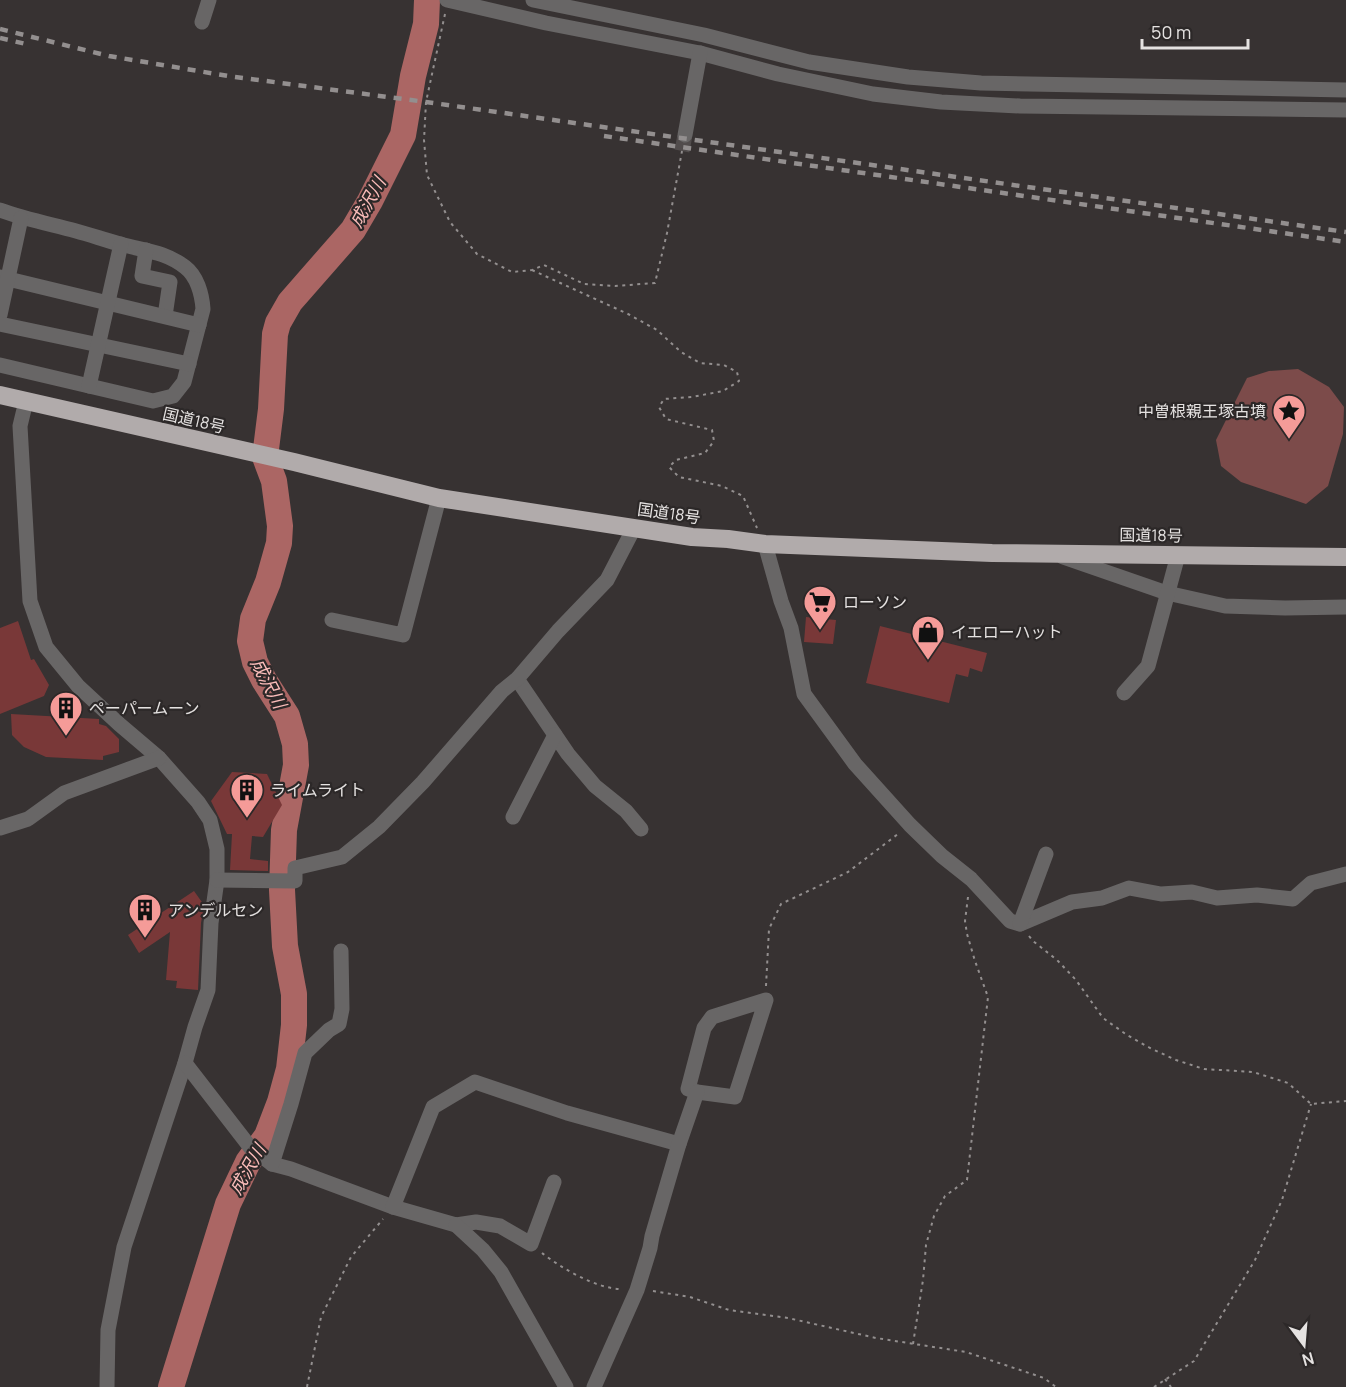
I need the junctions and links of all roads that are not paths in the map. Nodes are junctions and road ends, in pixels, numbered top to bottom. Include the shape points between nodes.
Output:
1 (209, 0) edge
2 (448, 0) edge
3 (533, 0) edge
4 (202, 22) dead end
5 (700, 53) junction
6 (1346, 90) edge
7 (1346, 110) edge
8 (685, 135) tunnel mouth
9 (0, 210) edge
10 (21, 218) junction
11 (121, 244) junction
12 (146, 250) junction
13 (4, 278) edge
14 (106, 302) junction
15 (0, 315) edge
16 (165, 316) junction
17 (0, 324) edge
18 (199, 325) junction
19 (98, 344) junction
20 (189, 364) junction
21 (0, 365) edge
22 (89, 386) junction
23 (0, 395) edge
24 (26, 400) junction
25 (439, 498) junction
26 (634, 528) junction
27 (765, 544) junction
28 (1054, 554) junction
29 (1178, 555) junction
30 (1346, 557) edge
31 (1167, 593) junction
32 (1346, 607) edge
33 (332, 620) dead end
34 (517, 679) junction
35 (1124, 693) dead end
36 (555, 735) junction
37 (159, 758) junction
38 (513, 817) dead end
39 (0, 828) edge
40 (641, 829) dead end
41 (1046, 854) dead end
42 (1346, 874) edge
43 (217, 880) junction
44 (1020, 924) junction
45 (341, 951) dead end
46 (186, 1063) junction
47 (697, 1092) junction
48 (679, 1144) junction
49 (269, 1161) junction
50 (554, 1182) dead end
51 (393, 1207) junction
52 (456, 1225) junction
53 (107, 1387) edge
54 (566, 1387) edge
55 (594, 1387) edge

1 - 4 street
2 - 5 street
3 - 6 street via 704,35 809,62 908,77 981,83
5 - 7 street via 778,74 941,102
5 - 8 street
9 - 10 street
10 - 11 street
10 - 13 street
11 - 12 street
11 - 14 street
12 - 16 street via 142,276 170,282
12 - 18 street via 161,253 187,268 202,297
13 - 14 street
13 - 15 street
14 - 16 street
14 - 19 street
16 - 18 street
17 - 19 street
18 - 20 street
19 - 20 street
19 - 22 street
20 - 22 street via 184,382 173,396 153,401
21 - 22 street
23 - 24 highway, 国道18号
24 - 25 highway, 国道18号
24 - 37 street via 20,426 30,601 46,647 78,686
25 - 26 highway, 国道18号
25 - 33 street via 403,635
26 - 27 highway, 国道18号
26 - 34 street via 607,580
27 - 28 highway, 国道18号
27 - 44 street via 791,628 804,694 855,764 910,825 971,879 1010,921
28 - 29 highway, 国道18号
28 - 31 street
29 - 30 highway, 国道18号
29 - 31 street
31 - 32 street via 1225,606
31 - 35 street via 1148,666
34 - 36 street
34 - 43 street via 379,827 342,856 295,868 295,881
36 - 38 street
36 - 40 street via 595,786
37 - 39 street via 64,793 28,819
37 - 43 street via 210,820 217,849
41 - 44 street
42 - 44 street via 1311,883 1293,899 1257,895 1217,898 1192,892 1161,894 1129,888 1102,898 1072,902
43 - 46 street via 208,990
45 - 49 street via 339,1024 305,1053
46 - 49 street via 250,1147
46 - 53 street via 124,1247 108,1330
47 - 47 street via 735,1097 766,1000 712,1017 704,1028 688,1089
47 - 48 street
48 - 51 street via 475,1082 433,1107
48 - 55 street via 637,1290
49 - 51 street
50 - 52 street via 531,1244 500,1226 476,1222
51 - 52 street
52 - 54 street via 501,1272

